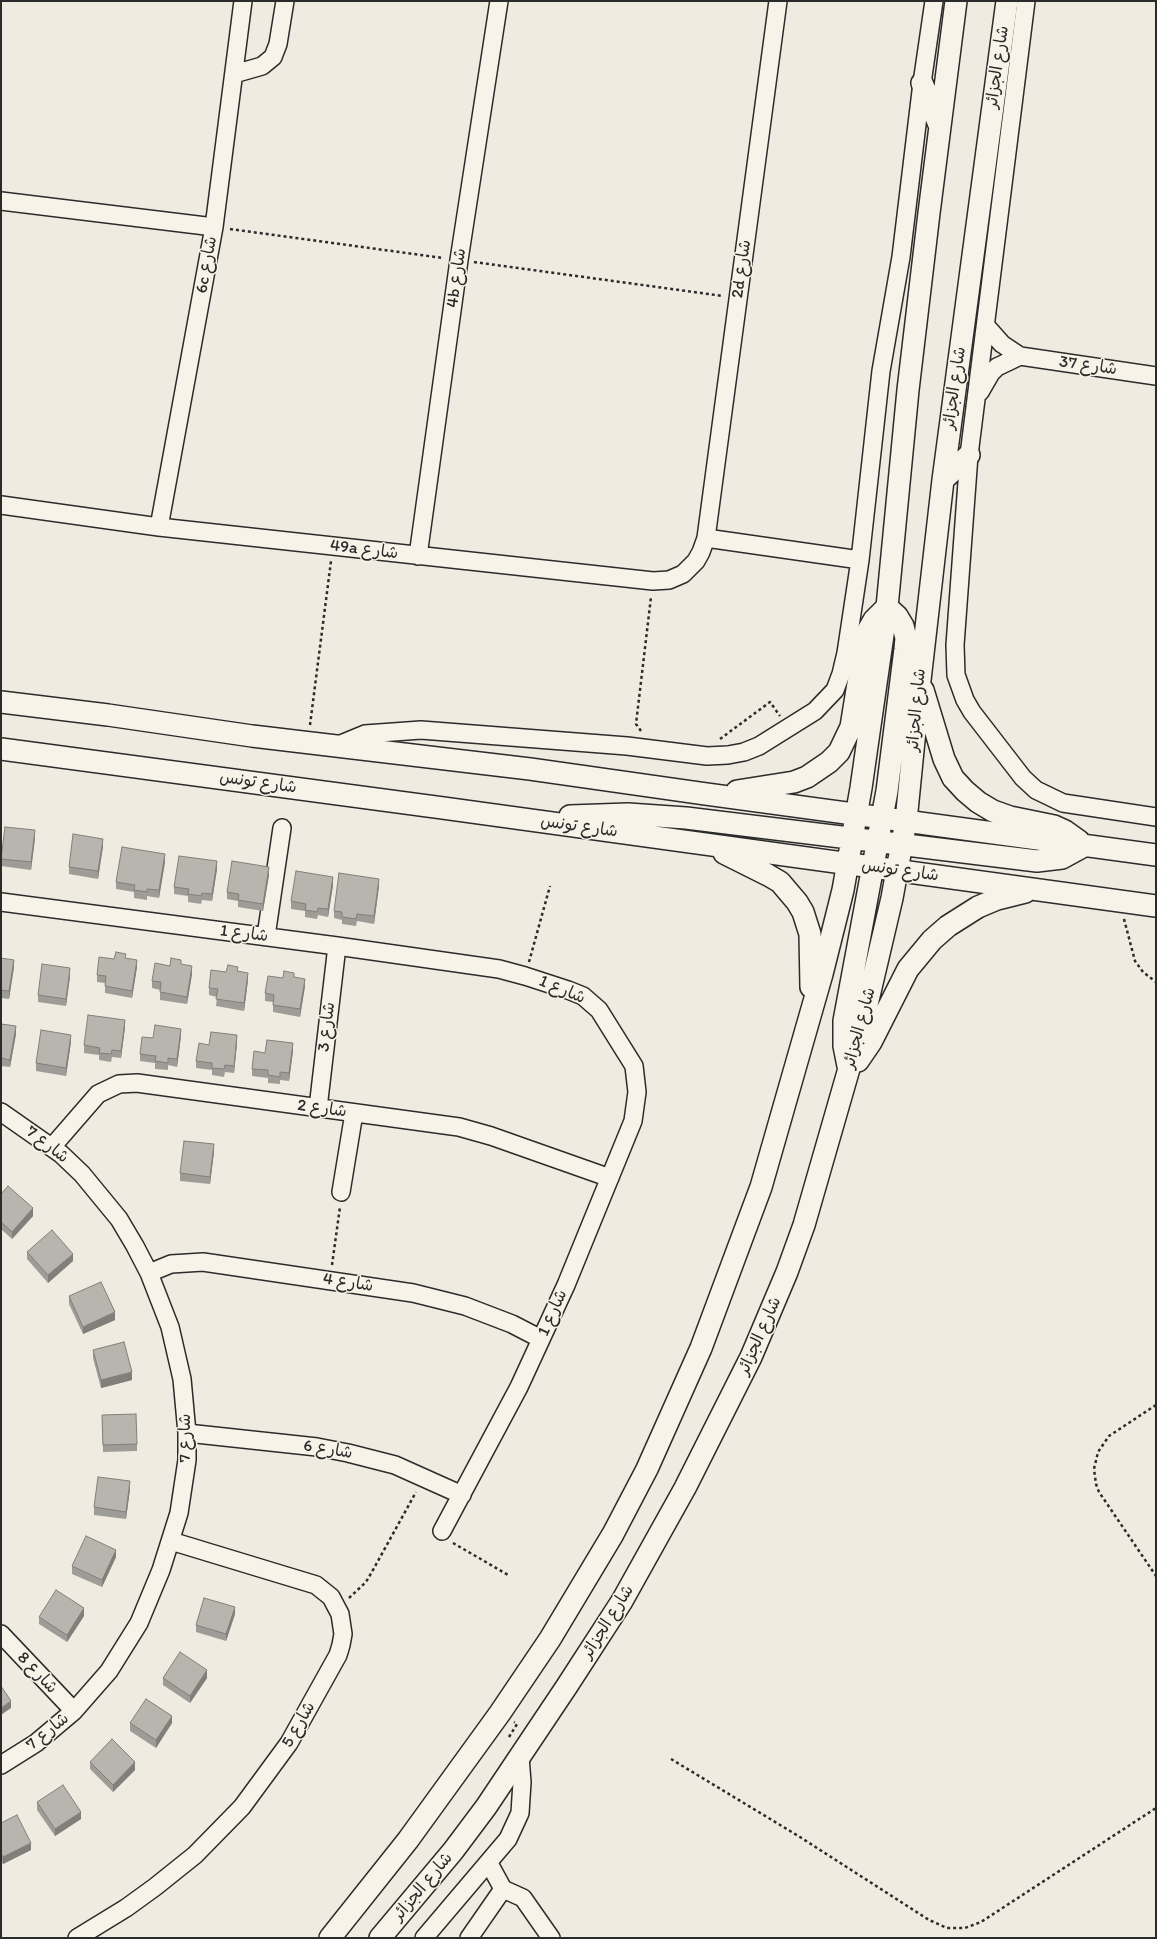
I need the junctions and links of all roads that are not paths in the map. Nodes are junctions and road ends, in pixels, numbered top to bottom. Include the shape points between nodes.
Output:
1 (243, 1) edge
2 (285, 1) edge
3 (499, 1) edge
4 (778, 1) edge
5 (934, 1) edge
6 (956, 1) edge
7 (1007, 1) edge
8 (1026, 1) edge
9 (234, 74) junction
10 (922, 83) junction
11 (940, 127) junction
12 (1, 201) edge
13 (214, 227) junction
14 (986, 326) junction
15 (1020, 356) junction
16 (1156, 376) edge
17 (976, 398) junction
18 (969, 455) junction
19 (943, 480) junction
20 (1, 505) edge
21 (159, 527) junction
22 (706, 538) junction
23 (418, 556) junction
24 (860, 560) junction
25 (887, 607) junction
26 (920, 680) junction
27 (1, 702) edge
28 (336, 746) junction
29 (1, 749) edge
30 (706, 794) junction
31 (1153, 813) edge
32 (857, 814) junction
33 (882, 817) junction
34 (530, 820) junction
35 (906, 820) junction
36 (282, 828) dead end
37 (853, 837) junction
38 (878, 840) junction
39 (902, 843) junction
40 (705, 844) junction
41 (1084, 846) junction
42 (1156, 855) edge
43 (848, 864) junction
44 (872, 868) junction
45 (897, 871) junction
46 (1035, 890) junction
47 (1, 902) edge
48 (1156, 906) edge
49 (266, 936) junction
50 (337, 946) junction
51 (811, 1010) junction
52 (850, 1070) junction
53 (318, 1108) junction
54 (1, 1112) edge
55 (354, 1113) junction
56 (52, 1147) junction
57 (610, 1178) junction
58 (341, 1197) road end
59 (149, 1273) junction
60 (541, 1339) junction
61 (187, 1433) junction
62 (462, 1495) junction
63 (442, 1531) road end
64 (172, 1541) junction
65 (1, 1634) edge
66 (74, 1711) junction
67 (520, 1757) junction
68 (1, 1765) edge
69 (487, 1865) junction
70 (503, 1890) junction
71 (475, 1935) edge
72 (77, 1938) edge
73 (330, 1938) edge
74 (380, 1938) edge
75 (424, 1938) edge
76 (551, 1938) edge

1 - 9 street, 6c شارع
2 - 9 street via 278,44 273,57 262,66
3 - 23 street, 4b شارع via 459,260
4 - 22 street, 2d شارع
5 - 10 street
6 - 11 main road
7 - 19 main road, شارع الجزائر
8 - 14 street
9 - 13 street, 6c شارع
10 - 11 main road
10 - 24 street via 900,257 881,371
11 - 25 main road via 909,383
12 - 13 street
13 - 21 street, 6c شارع
14 - 15 street, شارع 37 via 1002,344
14 - 17 street
15 - 16 street, شارع 37
15 - 17 street via 997,367
17 - 18 street
18 - 19 main road
18 - 31 street via 955,660 956,675 965,700 1023,778 1043,795 1063,803
19 - 26 main road, شارع الجزائر
20 - 21 street, 49a شارع
21 - 23 street, 49a شارع
22 - 23 street, 49a شارع via 701,552 689,569 669,580 653,581
22 - 24 street
24 - 28 street via 846,653 835,690 815,710 759,746 744,752 707,756 627,746 421,730 365,734
25 - 30 main road via 874,620 866,634 851,727 846,740 829,762 807,777 794,782
25 - 32 main road
25 - 33 main road via 897,616 906,638
26 - 35 main road, شارع الجزائر
26 - 41 main road via 944,759 953,778 965,791 993,811 1054,826 1075,837
27 - 28 main road
28 - 30 main road via 530,769
29 - 34 main road, شارع تونس
30 - 32 main road
32 - 33 main road
32 - 37 main road
33 - 35 main road
33 - 38 main road
34 - 37 main road via 596,815 650,815
34 - 40 main road, شارع تونس
35 - 39 main road, شارع الجزائر
35 - 41 main road
36 - 49 street
37 - 38 main road
37 - 43 main road
38 - 39 main road
38 - 44 main road
39 - 41 main road via 1037,861 1062,858
39 - 45 main road, شارع الجزائر
40 - 43 main road, شارع تونس
40 - 51 main road via 780,882 797,902 810,934
41 - 42 main road
43 - 44 main road, شارع تونس
43 - 51 main road
44 - 45 main road, شارع تونس
44 - 52 main road via 844,1021 844,1046
45 - 46 main road, شارع تونس
45 - 52 main road, شارع الجزائر
46 - 48 main road, شارع تونس
46 - 52 main road via 978,907 948,926 932,940 908,969 871,1042
47 - 49 street, شارع 1
49 - 50 street, شارع 1
50 - 53 street, شارع 3
50 - 57 street, شارع 1 via 499,969 568,990 592,1003 634,1066 637,1092 635,1114
51 - 73 main road via 786,1104 742,1241 701,1348 640,1482 582,1587 515,1691 408,1840
52 - 67 main road, شارع الجزائر via 804,1225 751,1357 651,1551 595,1644
53 - 55 street, شارع 2
53 - 56 street, شارع 2 via 128,1083 108,1088 98,1094
54 - 56 street, شارع 7
55 - 57 street, شارع 2 via 441,1124 477,1132
55 - 58 street
56 - 59 street, شارع 7 via 102,1196 119,1219
57 - 60 street, شارع 1
59 - 60 street, شارع 4 via 171,1264 198,1262 413,1293 491,1316
59 - 61 street, شارع 7 via 161,1301 177,1353 186,1406
60 - 62 street, شارع 1
61 - 62 street, شارع 6 via 317,1447 348,1453 395,1465
61 - 64 street, شارع 7 via 184,1486
62 - 63 street, شارع 1
64 - 66 street, شارع 7 via 151,1597 125,1647 109,1671
64 - 72 street, شارع 5 via 307,1581 324,1590 336,1605 342,1624 343,1634 338,1655 289,1743 242,1807 195,1855 132,1904
65 - 66 street, شارع 8
66 - 68 street, شارع 7 via 36,1743
67 - 69 street via 520,1813 508,1839
67 - 74 main road, شارع الجزائر via 453,1851
69 - 70 street
69 - 75 street
70 - 71 street
70 - 76 street via 523,1898

